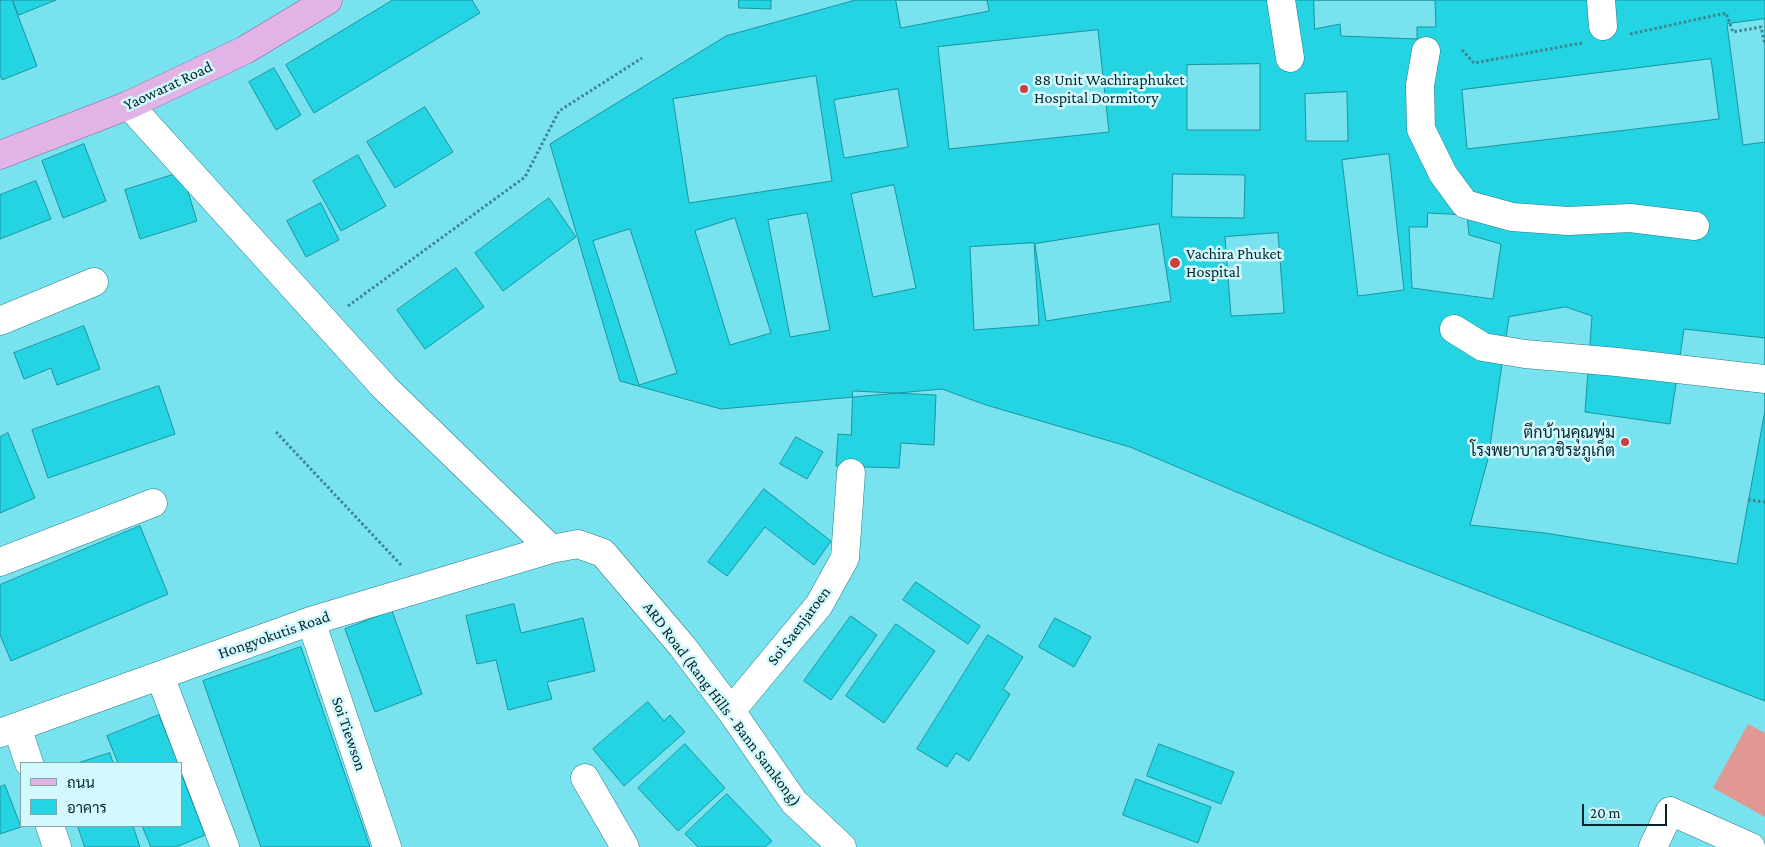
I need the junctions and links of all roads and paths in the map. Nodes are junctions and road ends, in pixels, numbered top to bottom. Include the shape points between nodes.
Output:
1 (328, 0) edge
2 (1280, 0) edge
3 (1426, 51) dead end
4 (642, 58) dead end
5 (1290, 58) dead end
6 (129, 105) junction
7 (0, 154) edge
8 (1695, 226) dead end
9 (94, 282) dead end
10 (0, 321) edge
11 (326, 323) junction
12 (1454, 328) dead end
13 (1765, 379) edge
14 (276, 432) dead end
15 (850, 473) dead end
16 (1748, 500) dead end
17 (1765, 502) edge
18 (153, 503) dead end
19 (551, 549) junction
20 (0, 562) edge
21 (422, 588) junction
22 (311, 621) junction
23 (160, 676) junction
24 (731, 711) junction
25 (8, 730) edge
26 (28, 762) edge
27 (585, 778) dead end
28 (50, 827) edge
29 (57, 847) edge
30 (225, 847) edge
31 (387, 847) edge
32 (624, 847) edge
33 (842, 847) edge
34 (1653, 847) edge
35 (1751, 847) edge

1 - 6 main road, Yaowarat Road via 245,50
2 - 5 street
3 - 8 street via 1420,85 1421,129 1443,174 1465,204 1522,218 1568,222 1630,218
4 - 11 path via 559,111 525,177
6 - 7 main road, Yaowarat Road
6 - 11 street
9 - 10 street
11 - 19 street via 386,388
12 - 13 street via 1482,347
14 - 21 path
15 - 24 street, Soi Saenjaroen via 845,558 819,605
16 - 17 path
18 - 20 street
19 - 21 street, Hongyokutis Road
19 - 24 street, ARD Road (Rang Hills - Bann Samkong) via 578,544 603,553 682,646
21 - 22 street, Hongyokutis Road
22 - 23 street, Hongyokutis Road
22 - 31 street, Soi Tiewson
23 - 25 street, Hongyokutis Road
23 - 30 street
24 - 33 street, ARD Road (Rang Hills - Bann Samkong) via 794,802
25 - 26 street
27 - 32 street
28 - 29 street
34 - 35 street via 1670,811

